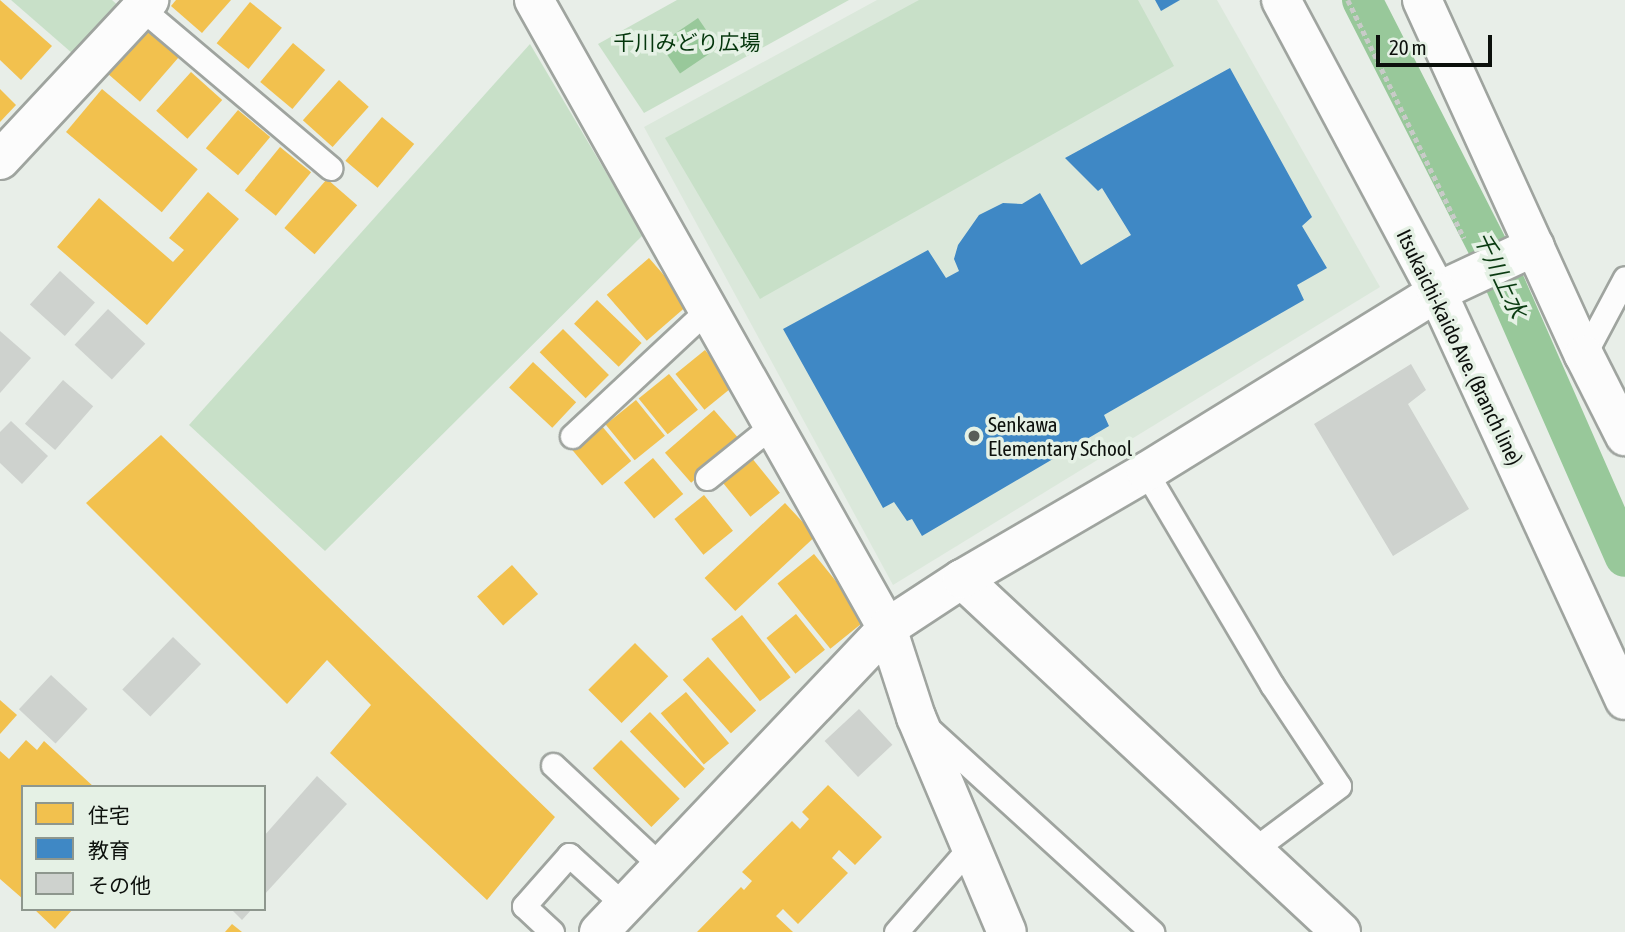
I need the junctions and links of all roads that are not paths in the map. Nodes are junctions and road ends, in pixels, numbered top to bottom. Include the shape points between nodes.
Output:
1 (534, 0) edge
2 (1281, 0) edge
3 (1422, 0) edge
4 (141, 3) edge
5 (0, 160) edge
6 (330, 168) dead end
7 (1535, 246) junction
8 (1625, 278) edge
9 (1437, 292) junction
10 (708, 309) junction
11 (1589, 365) junction
12 (1625, 398) edge
13 (773, 425) junction
14 (572, 436) dead end
15 (1625, 436) edge
16 (1146, 472) junction
17 (707, 478) dead end
18 (962, 579) junction
19 (887, 628) junction
20 (1625, 700) edge
21 (916, 717) junction
22 (553, 765) dead end
23 (971, 846) junction
24 (1253, 850) junction
25 (662, 866) junction
26 (612, 919) edge
27 (552, 932) edge
28 (896, 932) edge
29 (1007, 932) edge
30 (1152, 932) edge
31 (1340, 932) edge

1 - 10 street
2 - 9 street, Itsukaichi-kaido Ave. (Branch line)
3 - 7 street
4 - 5 street
4 - 6 lane
7 - 9 street
7 - 11 street
8 - 11 lane
9 - 16 street
9 - 20 street, Itsukaichi-kaido Ave. (Branch line)
10 - 13 street
10 - 14 lane
11 - 12 lane
11 - 15 street
13 - 17 lane
13 - 19 street
16 - 18 street
16 - 24 lane via 1272,685 1339,786
18 - 19 street
18 - 24 street
19 - 21 street
19 - 25 street
21 - 23 street
21 - 30 lane
22 - 25 lane
23 - 28 lane
23 - 29 street
24 - 31 street
25 - 26 street
26 - 27 lane via 569,855 524,906

